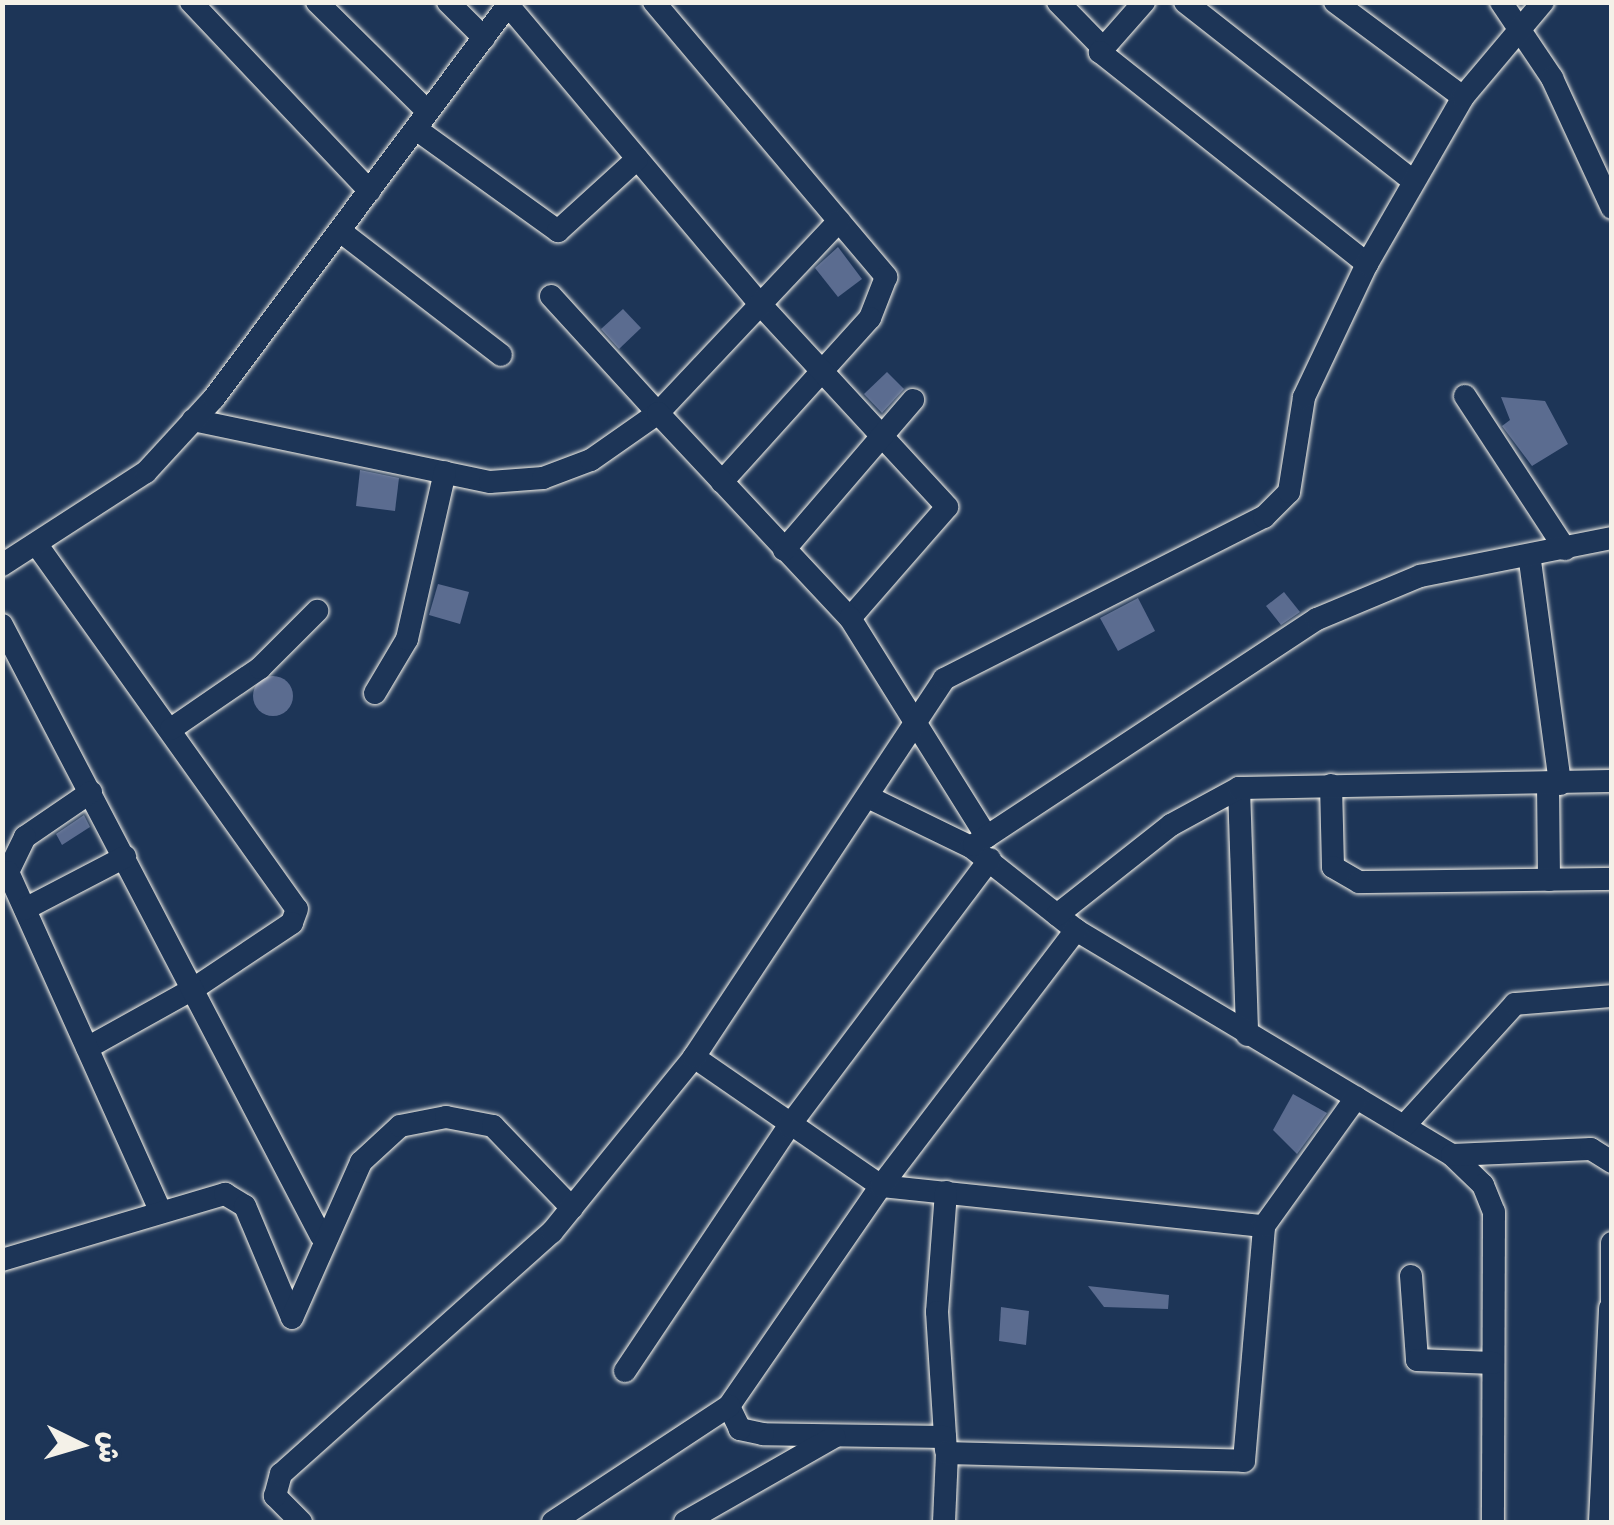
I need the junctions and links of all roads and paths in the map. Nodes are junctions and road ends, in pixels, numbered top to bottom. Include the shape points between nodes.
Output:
1 (191, 2) edge
2 (317, 2) edge
3 (448, 2) edge
4 (654, 2) edge
5 (1058, 2) edge
6 (1144, 2) edge
7 (1185, 2) edge
8 (1335, 2) edge
9 (1501, 2) edge
10 (1543, 2) edge
11 (509, 4) edge
12 (1521, 26) junction
13 (484, 38) junction
14 (1099, 44) junction
15 (1463, 97) junction
16 (422, 121) junction
17 (637, 159) junction
18 (1412, 179) junction
19 (370, 191) junction
20 (1612, 208) edge
21 (839, 221) junction
22 (340, 231) junction
23 (1367, 264) junction
24 (551, 296) dead end
25 (760, 304) junction
26 (500, 355) dead end
27 (820, 374) junction
28 (1465, 396) dead end
29 (913, 400) dead end
30 (658, 414) junction
31 (193, 420) junction
32 (879, 438) junction
33 (445, 472) junction
34 (722, 482) junction
35 (1612, 538) edge
36 (37, 545) junction
37 (784, 550) junction
38 (1564, 550) junction
39 (1530, 561) junction
40 (2, 565) edge
41 (317, 611) dead end
42 (850, 618) junction
43 (2, 625) edge
44 (375, 693) dead end
45 (917, 724) junction
46 (170, 729) junction
47 (1612, 781) edge
48 (1554, 784) junction
49 (1331, 785) junction
50 (1240, 788) junction
51 (91, 792) junction
52 (868, 798) junction
53 (983, 847) junction
54 (125, 857) junction
55 (1612, 879) edge
56 (1549, 880) junction
57 (25, 909) junction
58 (1057, 915) junction
59 (1076, 930) junction
60 (193, 989) junction
61 (1612, 996) edge
62 (1247, 1035) junction
63 (87, 1048) junction
64 (694, 1056) junction
65 (1356, 1098) junction
66 (789, 1126) junction
67 (1404, 1126) junction
68 (1452, 1155) junction
69 (1612, 1162) edge
70 (881, 1186) junction
71 (946, 1192) junction
72 (572, 1208) junction
73 (161, 1212) junction
74 (1264, 1226) junction
75 (321, 1236) junction
76 (1612, 1242) edge
77 (2, 1260) edge
78 (1411, 1276) dead end
79 (1611, 1308) edge
80 (1493, 1363) junction
81 (625, 1371) dead end
82 (730, 1406) junction
83 (837, 1435) junction
84 (946, 1445) junction
85 (301, 1522) edge
86 (553, 1522) edge
87 (685, 1522) edge
88 (944, 1522) edge
89 (1492, 1522) edge
90 (1600, 1522) edge

1 - 19 street
2 - 16 street
3 - 13 street
4 - 21 street
5 - 14 street
6 - 14 street
7 - 18 street
8 - 15 street
9 - 12 street
10 - 12 street
11 - 13 street
11 - 17 street
12 - 15 street
12 - 20 street
13 - 16 street
14 - 23 street
15 - 18 street
16 - 17 street via 558,231
16 - 19 street
17 - 25 street
18 - 23 street
19 - 22 street
21 - 25 street
21 - 27 street via 886,277 886,290
22 - 26 street
22 - 31 street
23 - 45 street via 1304,397 1288,492 1264,517 944,679
24 - 30 street
25 - 27 street
25 - 30 street
27 - 32 street
27 - 34 street
28 - 38 street
29 - 32 street
30 - 33 street via 591,460 544,478
30 - 34 street
31 - 33 street
31 - 36 street via 146,472
32 - 37 street
32 - 42 street via 947,507
33 - 44 street via 408,639
34 - 37 street
35 - 38 street
36 - 40 street
36 - 46 street
37 - 42 street
38 - 39 street
39 - 48 street
39 - 53 street via 1420,576 1317,619
41 - 46 street via 260,668
42 - 45 street
43 - 51 street
45 - 52 street
45 - 53 street
46 - 60 street via 297,909 292,923
47 - 48 street
48 - 49 street
48 - 56 street
49 - 50 street
49 - 56 street via 1333,867 1342,876
50 - 58 street via 1171,825
50 - 62 street
51 - 54 street
51 - 57 street via 10,852
52 - 53 street
52 - 64 street
53 - 58 street
53 - 66 street
54 - 57 street
54 - 60 street
55 - 56 street
57 - 63 street
58 - 59 street
59 - 62 street
59 - 70 street
60 - 63 street
60 - 75 street
61 - 67 street via 1514,1004
62 - 65 street
63 - 73 street
64 - 66 street
64 - 72 street
65 - 67 street
65 - 74 street
66 - 70 street
66 - 81 street
67 - 68 street
68 - 69 street via 1591,1149
68 - 80 street via 1494,1212
70 - 71 street
70 - 82 street
71 - 74 street
71 - 84 street via 937,1312
72 - 75 street via 493,1126 446,1118 379,1139
72 - 85 street via 281,1474 275,1496
73 - 75 street via 236,1197 292,1318
73 - 77 street
74 - 84 street via 1244,1461
76 - 79 street
78 - 80 street via 1417,1360
79 - 90 street
80 - 89 street
82 - 83 street via 740,1429
82 - 86 street
83 - 84 street
83 - 87 street
84 - 88 street

